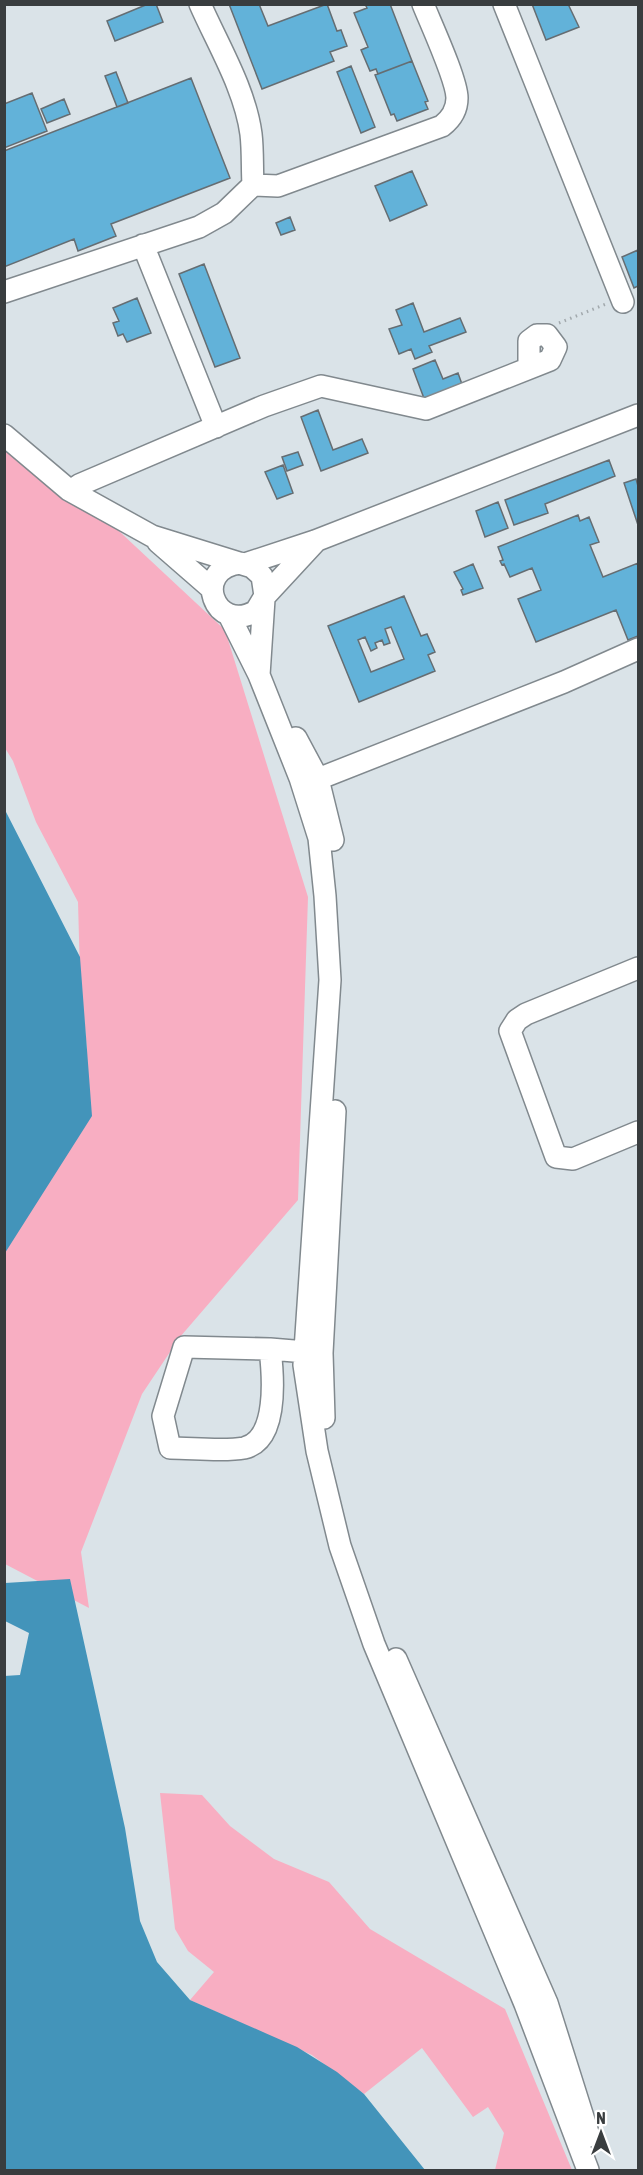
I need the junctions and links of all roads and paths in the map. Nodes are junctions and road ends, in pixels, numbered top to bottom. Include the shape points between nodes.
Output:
1 (200, 4) edge
2 (423, 4) edge
3 (504, 4) edge
4 (253, 185) junction
5 (143, 245) junction
6 (24, 284) junction
7 (4, 292) edge
8 (618, 302) joint
9 (4, 310) edge
10 (550, 326) dead end
11 (529, 368) dead end
12 (630, 418) edge
13 (4, 421) edge
14 (216, 427) junction
15 (4, 435) edge
16 (79, 485) junction
17 (152, 536) junction
18 (315, 541) junction
19 (243, 563) junction
20 (212, 589) junction
21 (265, 598) junction
22 (229, 615) junction
23 (639, 649) edge
24 (259, 675) junction
25 (318, 779) junction
26 (639, 968) edge
27 (639, 1132) edge
28 (270, 1348) junction
29 (313, 1352) junction
30 (588, 2170) edge
31 (600, 2170) edge

1 - 4 street via 244,108
2 - 4 street via 457,92 456,108 448,121 278,186
3 - 8 street
4 - 5 street via 224,213 199,227
5 - 6 street
5 - 14 street
6 - 7 street
6 - 9 street
8 - 10 path
11 - 14 street via 426,409 321,386
12 - 18 street
13 - 16 street
14 - 16 street
15 - 17 street via 69,490
16 - 17 street
17 - 19 street
17 - 20 street
18 - 19 street
18 - 21 street
19 - 20 street via 224,568 213,581
19 - 21 street via 262,576
20 - 22 street via 216,605
21 - 22 street via 250,614
21 - 24 street
22 - 24 street
23 - 25 street
24 - 25 street
24 - 29 street via 319,838 325,896 330,980
25 - 29 street via 333,837 342,974
26 - 27 street via 526,1014 510,1031 556,1157 573,1159
28 - 28 street via 273,1376 269,1422 262,1436 246,1448 170,1448 163,1416 184,1347
28 - 29 street
29 - 30 street via 304,1365 317,1450 340,1546 374,1644 525,2004
29 - 31 street via 325,1452 348,1546 547,2003

